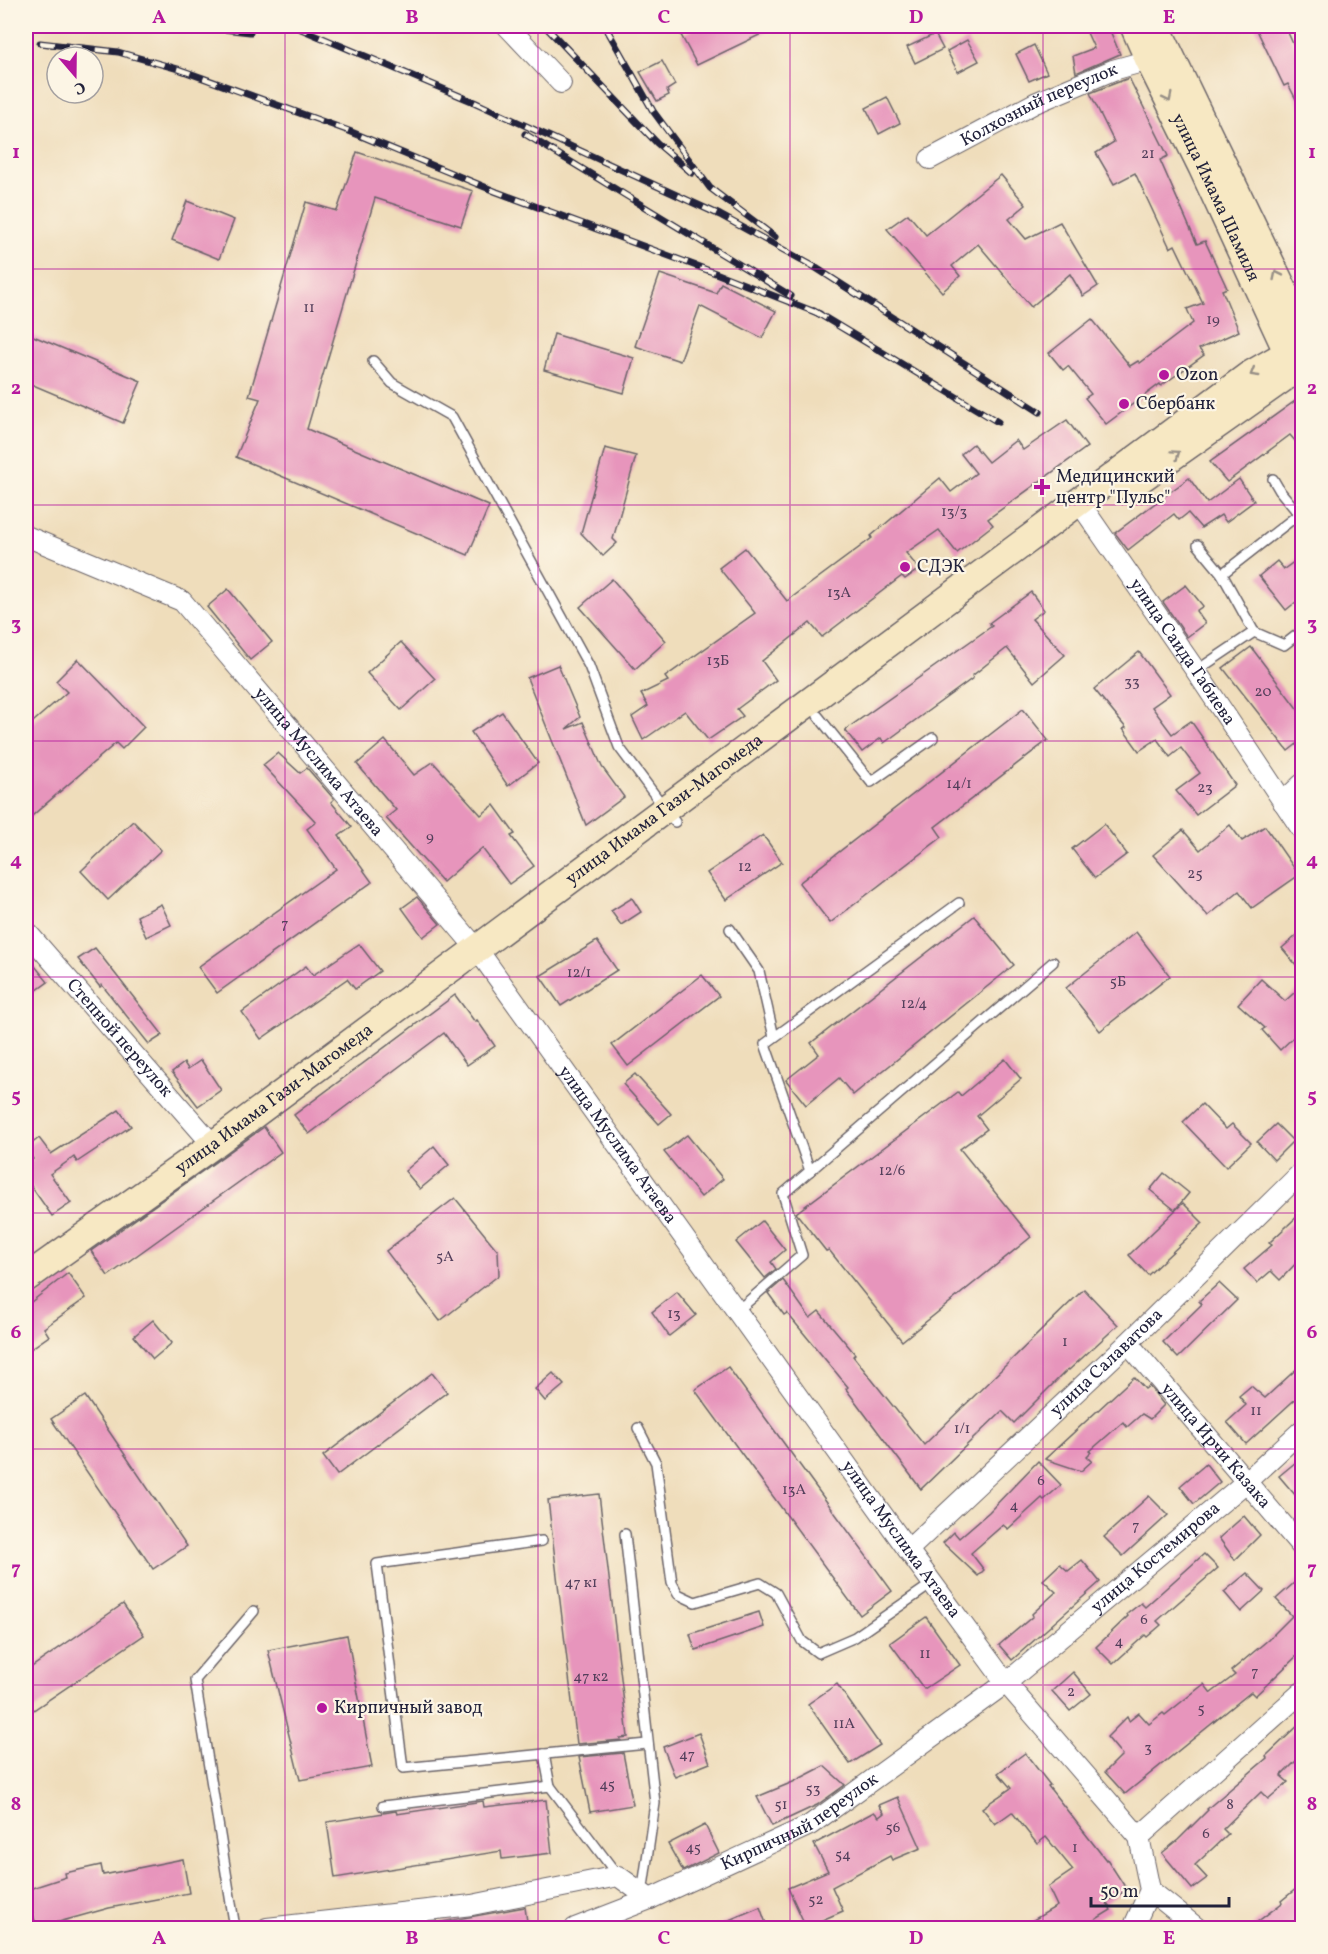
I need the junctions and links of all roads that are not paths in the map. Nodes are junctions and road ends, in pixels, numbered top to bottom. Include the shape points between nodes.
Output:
1 (507, 26) edge
2 (1134, 26) edge
3 (1156, 26) edge
4 (1149, 60) junction
5 (561, 82) dead end
6 (930, 159) dead end
7 (1302, 328) edge
8 (1298, 357) edge
9 (373, 361) dead end
10 (1273, 479) dead end
11 (1083, 509) junction
12 (26, 536) edge
13 (1198, 545) dead end
14 (1222, 574) junction
15 (1254, 632) junction
16 (1302, 632) edge
17 (1196, 671) junction
18 (818, 716) junction
19 (933, 738) dead end
20 (1302, 784) edge
21 (1283, 802) junction
22 (670, 816) junction
23 (1302, 830) edge
24 (959, 903) dead end
25 (730, 929) dead end
26 (26, 931) edge
27 (482, 955) junction
28 (1053, 962) dead end
29 (774, 1037) junction
30 (213, 1145) junction
31 (810, 1171) junction
32 (1302, 1172) edge
33 (26, 1278) edge
34 (26, 1293) edge
35 (737, 1311) junction
36 (1128, 1343) junction
37 (638, 1428) dead end
38 (1302, 1430) edge
39 (1246, 1482) junction
40 (625, 1534) dead end
41 (542, 1541) dead end
42 (1302, 1547) edge
43 (908, 1550) junction
44 (933, 1583) junction
45 (254, 1611) dead end
46 (1006, 1683) junction
47 (1302, 1692) edge
48 (647, 1744) junction
49 (544, 1754) junction
50 (550, 1786) junction
51 (382, 1806) dead end
52 (1139, 1837) junction
53 (618, 1876) junction
54 (1150, 1890) junction
55 (646, 1897) junction
56 (1136, 1927) edge
57 (235, 1929) edge
58 (267, 1929) edge
59 (575, 1929) edge
60 (1197, 1929) edge

1 - 5 street
2 - 4 main road, улица Имама Шамиля
7 -> 3 main road, улица Имама Шамиля
4 - 6 street, Колхозный переулок via 1113,70 1035,103
4 -> 8 main road, улица Имама Шамиля
8 - 11 main road, улица Имама Гази-Магомеда via 1248,376
9 - 22 lane via 392,383 452,417 589,666 619,747
10 - 14 lane via 1299,514
11 - 17 street, улица Саида Габиева
11 - 18 main road
11 - 22 main road, улица Имама Гази-Магомеда
12 - 27 street, улица Муслима Атаева via 182,601
13 - 14 lane
14 - 15 lane
15 - 16 lane via 1284,645
15 - 17 lane
17 - 21 street, улица Саида Габиева
18 - 19 lane via 871,782
18 - 22 main road
20 - 21 street
21 - 23 street, улица Саида Габиева
22 - 27 main road, улица Имама Гази-Магомеда
24 - 29 lane
25 - 29 lane via 759,971
26 - 30 street, Степной переулок
27 - 30 main road, улица Имама Гази-Магомеда
27 - 34 main road
27 - 35 street, улица Муслима Атаева
28 - 31 lane
29 - 31 lane via 765,1044
30 - 33 main road, улица Имама Гази-Магомеда
31 - 35 lane via 783,1194 802,1255
32 - 36 street, улица Салаватова
35 - 43 street, улица Муслима Атаева
36 - 39 street, улица Ирчи Казака
36 - 43 street, улица Салаватова
37 - 44 lane via 656,1463 672,1583 678,1594 695,1602 760,1582 776,1593 802,1641 818,1653 855,1637
38 - 39 street, улица Костемирова
39 - 42 street, улица Ирчи Казака
39 - 46 street, улица Костемирова
40 - 48 lane
41 - 49 lane via 377,1564 403,1768
43 - 44 street, улица Муслима Атаева
44 - 46 street, улица Муслима Атаева
45 - 57 lane via 195,1680
46 - 52 street, улица Муслима Атаева
46 - 55 street, Кирпичный переулок via 810,1825
47 - 52 street
48 - 49 lane
48 - 55 lane via 655,1803
49 - 50 lane
50 - 51 lane
50 - 53 lane
52 - 54 street
53 - 55 street
53 - 58 street via 472,1905
54 - 56 street
54 - 60 street
55 - 59 street, Кирпичный переулок

